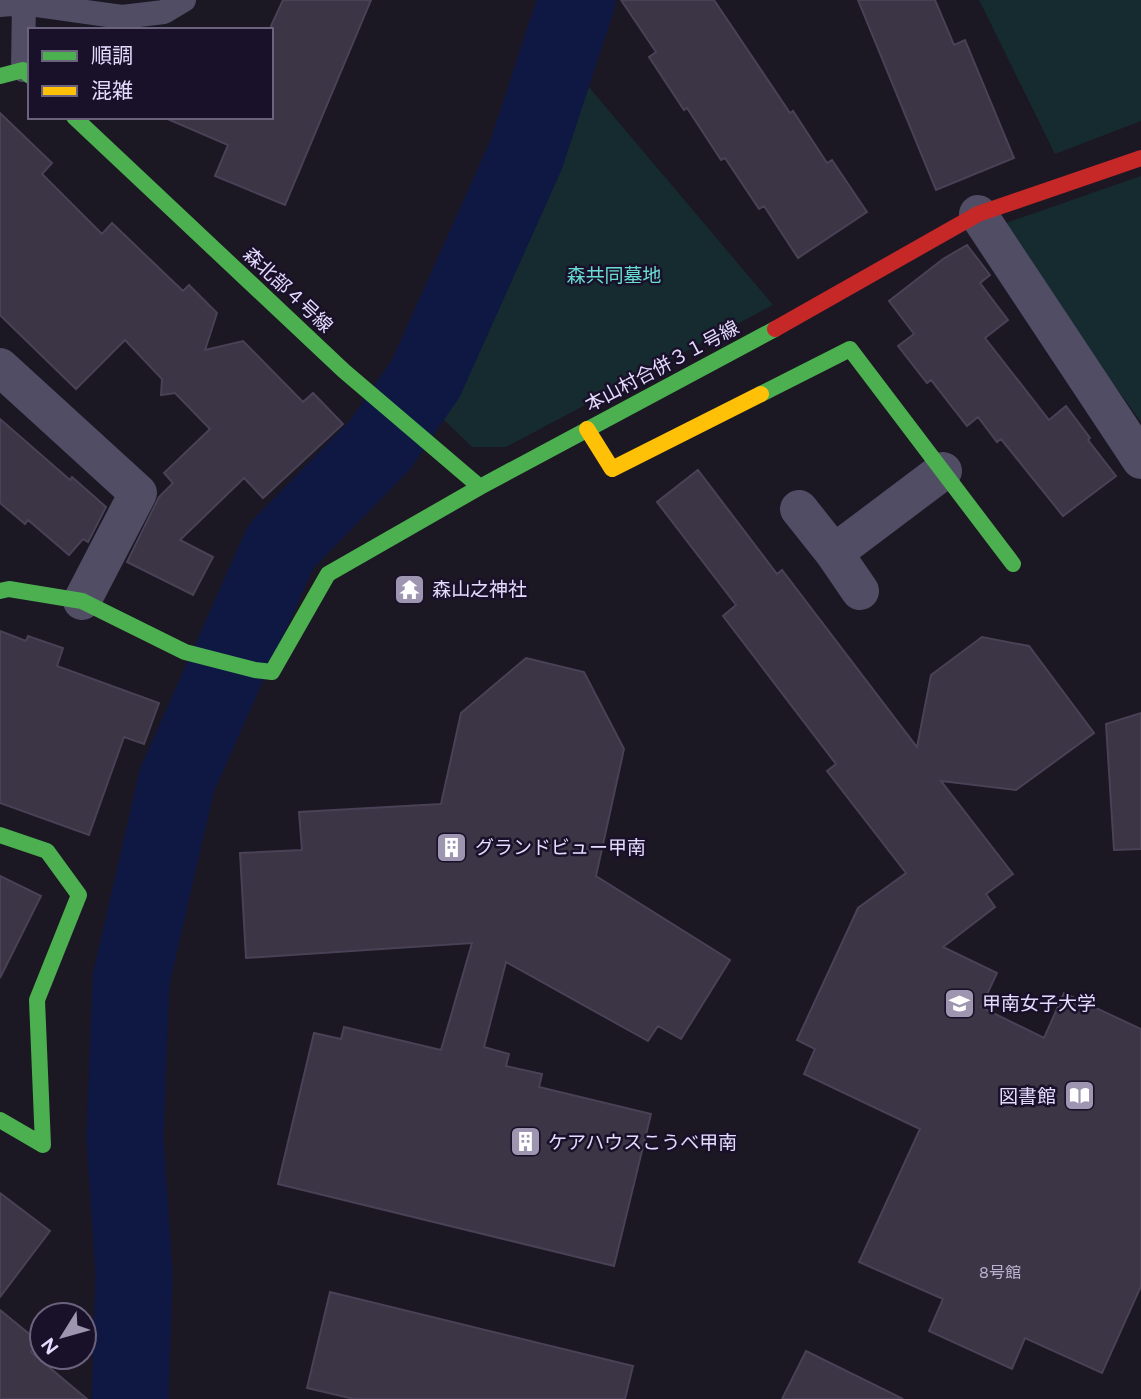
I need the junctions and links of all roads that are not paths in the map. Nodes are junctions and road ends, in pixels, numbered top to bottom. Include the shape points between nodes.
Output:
1 (184, 0) edge
2 (16, 2) edge
3 (18, 74) edge
4 (76, 119) edge
5 (1141, 158) edge
6 (978, 214) junction
7 (0, 368) edge
8 (587, 429) junction
9 (1141, 460) edge
10 (943, 471) junction
11 (480, 487) junction
12 (799, 509) dead end
13 (834, 553) junction
14 (1013, 564) dead end
15 (0, 591) edge
16 (860, 592) dead end
17 (82, 601) junction
18 (0, 835) edge
19 (0, 1120) edge

1 - 2 lane via 164,12 122,18
2 - 3 lane
4 - 11 street, 森北部４号線 via 344,371
5 - 6 street, 本山村合併３１号線
6 - 8 street, 本山村合併３１号線 via 818,306
6 - 9 street
7 - 17 street via 138,493
8 - 10 street via 612,469 850,349
8 - 11 street, 本山村合併３１号線
10 - 13 street
10 - 14 street
11 - 17 street, 本山村合併３１号線 via 328,574 272,672 185,652
12 - 13 street
13 - 16 street
15 - 17 street
18 - 19 street via 47,851 79,895 37,1000 43,1144

